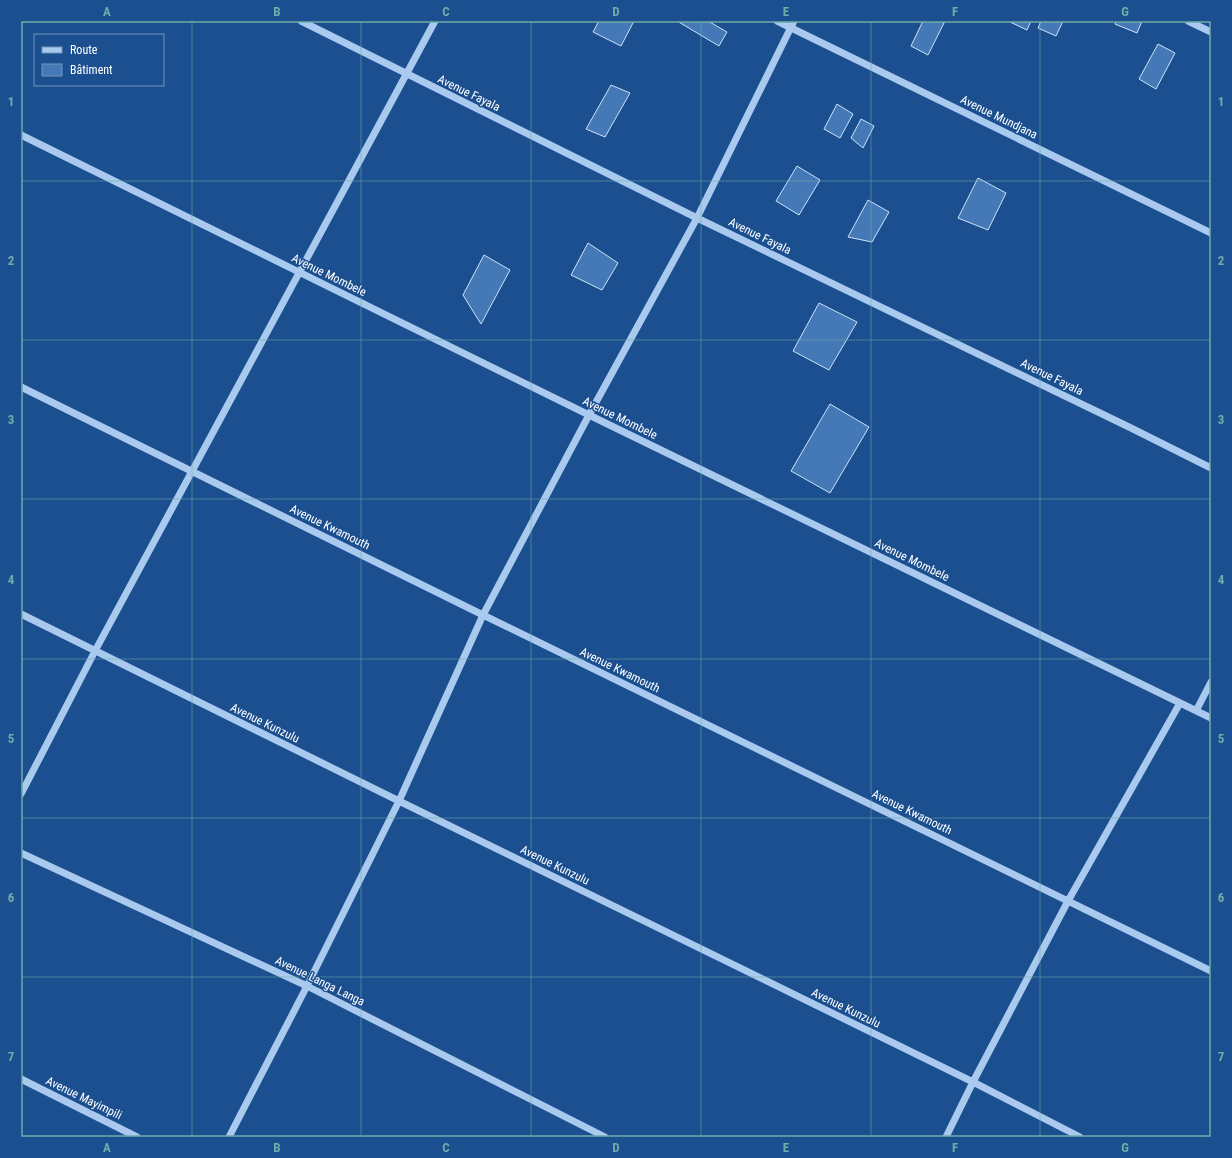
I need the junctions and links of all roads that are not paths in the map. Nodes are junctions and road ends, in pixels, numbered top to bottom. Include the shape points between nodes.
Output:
1 (301, 21) edge
2 (435, 21) edge
3 (777, 21) edge
4 (1188, 21) edge
5 (793, 24) edge
6 (1211, 32) edge
7 (406, 74) junction
8 (21, 135) edge
9 (697, 218) junction
10 (1211, 233) edge
11 (300, 273) junction
12 (21, 387) edge
13 (589, 415) junction
14 (1211, 468) edge
15 (192, 471) junction
16 (21, 614) edge
17 (483, 615) junction
18 (95, 651) junction
19 (1211, 682) edge
20 (1180, 703) junction
21 (1196, 711) junction
22 (1211, 718) edge
23 (21, 794) edge
24 (399, 801) junction
25 (21, 853) edge
26 (1068, 901) junction
27 (1211, 971) edge
28 (307, 986) junction
29 (21, 1079) edge
30 (973, 1082) junction
31 (138, 1137) edge
32 (229, 1137) edge
33 (605, 1137) edge
34 (946, 1137) edge
35 (1080, 1137) edge

1 - 7 street, Avenue Fayala
2 - 7 street
3 - 5 street, Avenue Mundjana
4 - 6 street
5 - 9 street
5 - 10 street, Avenue Mundjana
7 - 9 street, Avenue Fayala
7 - 11 street
8 - 11 street, Avenue Mombele
9 - 13 street
9 - 14 street, Avenue Fayala
11 - 13 street, Avenue Mombele
11 - 15 street
12 - 15 street, Avenue Kwamouth
13 - 17 street
13 - 20 street, Avenue Mombele
15 - 17 street, Avenue Kwamouth
15 - 18 street
16 - 18 street, Avenue Kunzulu
17 - 24 street
17 - 26 street, Avenue Kwamouth
18 - 23 street
18 - 24 street, Avenue Kunzulu
19 - 21 street
20 - 21 street, Avenue Mombele
20 - 26 street
21 - 22 street, Avenue Mombele
24 - 28 street
24 - 30 street, Avenue Kunzulu
25 - 28 street, Avenue Langa Langa
26 - 27 street, Avenue Kwamouth
26 - 30 street
28 - 32 street
28 - 33 street, Avenue Langa Langa
29 - 31 street, Avenue Mayimpili
30 - 34 street
30 - 35 street, Avenue Kunzulu

